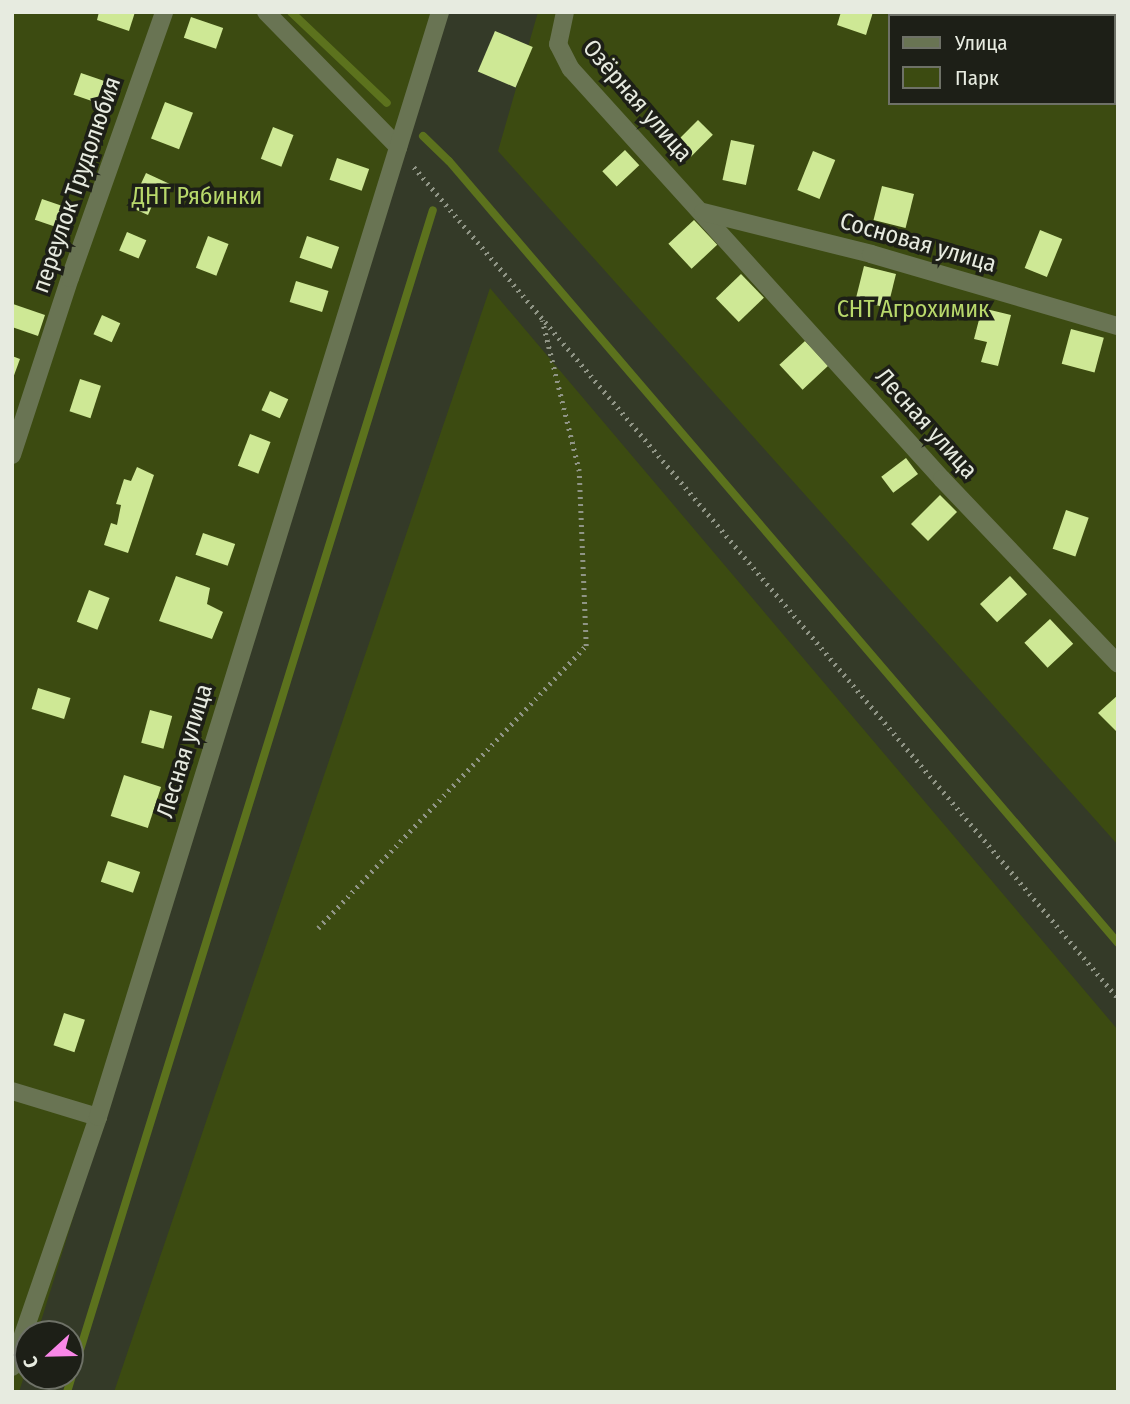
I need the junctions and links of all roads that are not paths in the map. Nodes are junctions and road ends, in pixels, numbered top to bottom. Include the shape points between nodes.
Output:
1 (163, 12) edge
2 (266, 12) edge
3 (440, 12) edge
4 (565, 12) edge
5 (398, 147) junction
6 (703, 212) junction
7 (1118, 326) edge
8 (12, 455) edge
9 (1118, 664) edge
10 (12, 1091) edge
11 (98, 1117) junction
12 (12, 1367) edge

1 - 8 street, переулок Трудолюбия
2 - 5 street
3 - 5 street, Лесная улица
4 - 6 street, Озёрная улица via 558,44 571,69
5 - 11 street, Лесная улица
6 - 7 street, Сосновая улица via 871,254
6 - 9 street, Лесная улица via 942,479
10 - 11 street
11 - 12 street, Лесная улица

